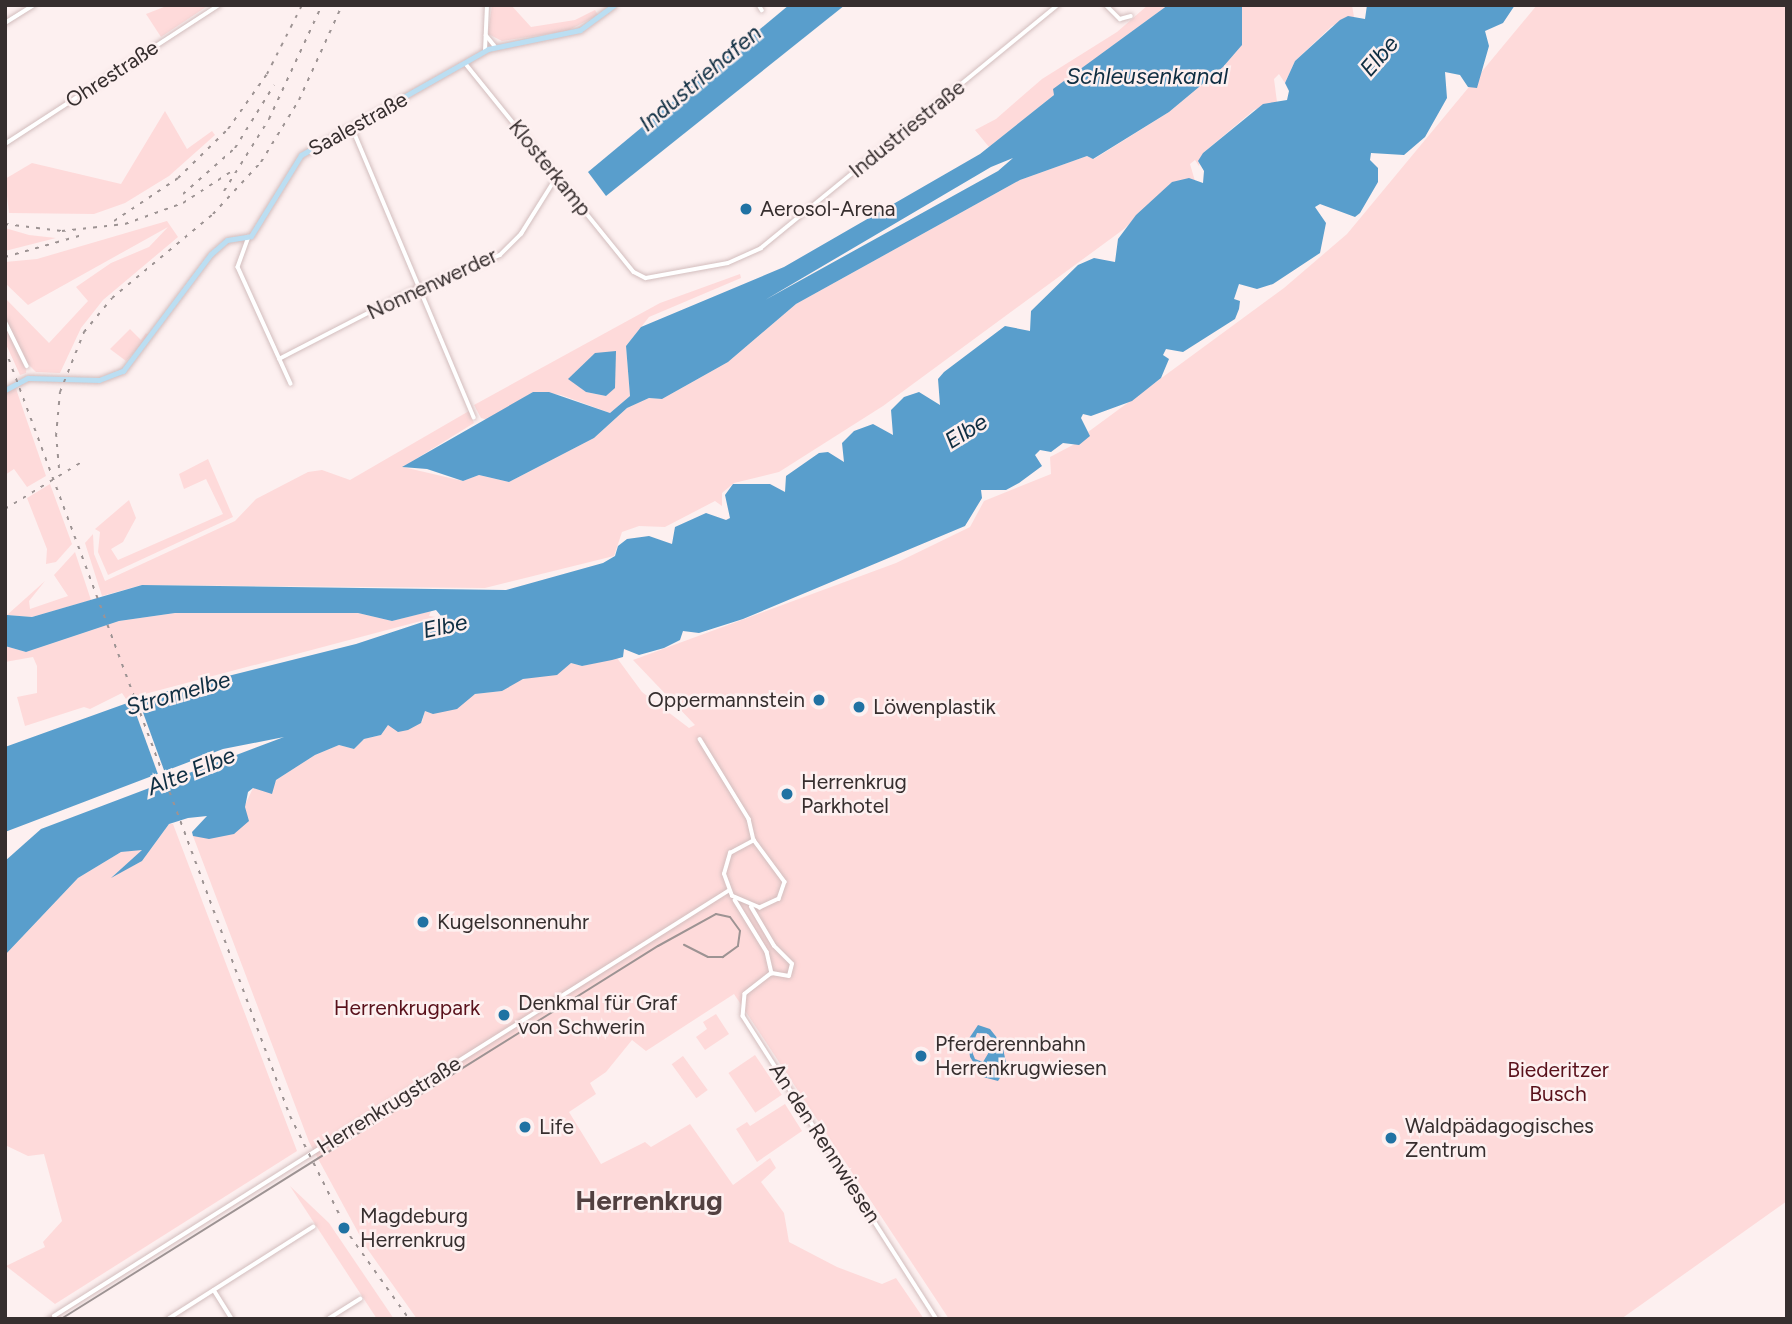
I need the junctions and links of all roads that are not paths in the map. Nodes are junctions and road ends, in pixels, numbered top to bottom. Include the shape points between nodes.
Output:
1 (34, 5) edge
2 (219, 5) edge
3 (487, 5) edge
4 (614, 5) edge
5 (1058, 5) edge
6 (1106, 5) edge
7 (1131, 16) dead end
8 (5, 23) edge
9 (485, 33) junction
10 (495, 46) junction
11 (485, 51) junction
12 (466, 64) junction
13 (352, 127) junction
14 (5, 144) edge
15 (556, 177) junction
16 (249, 237) junction
17 (634, 272) joint
18 (420, 288) junction
19 (5, 321) edge
20 (279, 359) junction
21 (27, 366) dead end
22 (290, 384) dead end
23 (5, 390) edge
24 (474, 417) dead end
25 (700, 739) dead end
26 (754, 840) junction
27 (729, 891) junction
28 (732, 896) junction
29 (751, 907) junction
30 (772, 974) junction
31 (313, 1227) dead end
32 (214, 1290) junction
33 (359, 1299) dead end
34 (53, 1318) edge
35 (168, 1319) edge
36 (232, 1319) edge
37 (328, 1319) edge
38 (937, 1319) edge

1 - 8 street
2 - 14 street, Ohrestraße
3 - 9 street
4 - 10 main road, Saalestraße via 580,30
5 - 17 street, Industriestraße via 761,248 723,264 646,278
6 - 7 street via 1120,19
9 - 10 street
9 - 11 street
10 - 11 main road, Saalestraße
11 - 12 main road, Saalestraße
12 - 13 main road, Saalestraße
12 - 15 street, Klosterkamp
13 - 16 main road, Saalestraße via 298,158
13 - 18 street
15 - 17 street, Klosterkamp
15 - 18 street, Nonnenwerder via 521,234 500,255
16 - 20 street via 237,263
16 - 23 main road via 227,240 204,261 123,371 99,380 23,380
18 - 20 street, Nonnenwerder
18 - 24 street
19 - 21 street
20 - 22 street
25 - 26 street via 747,816
26 - 27 street via 727,858
26 - 29 street via 786,884 777,900
27 - 28 street
27 - 34 street, Herrenkrugstraße
28 - 29 street
28 - 30 street via 767,952
29 - 30 street, An den Rennwiesen via 774,946 792,964 787,977
30 - 38 street, An den Rennwiesen via 745,994 743,1016
31 - 32 street
32 - 35 street
32 - 36 street
33 - 37 street

